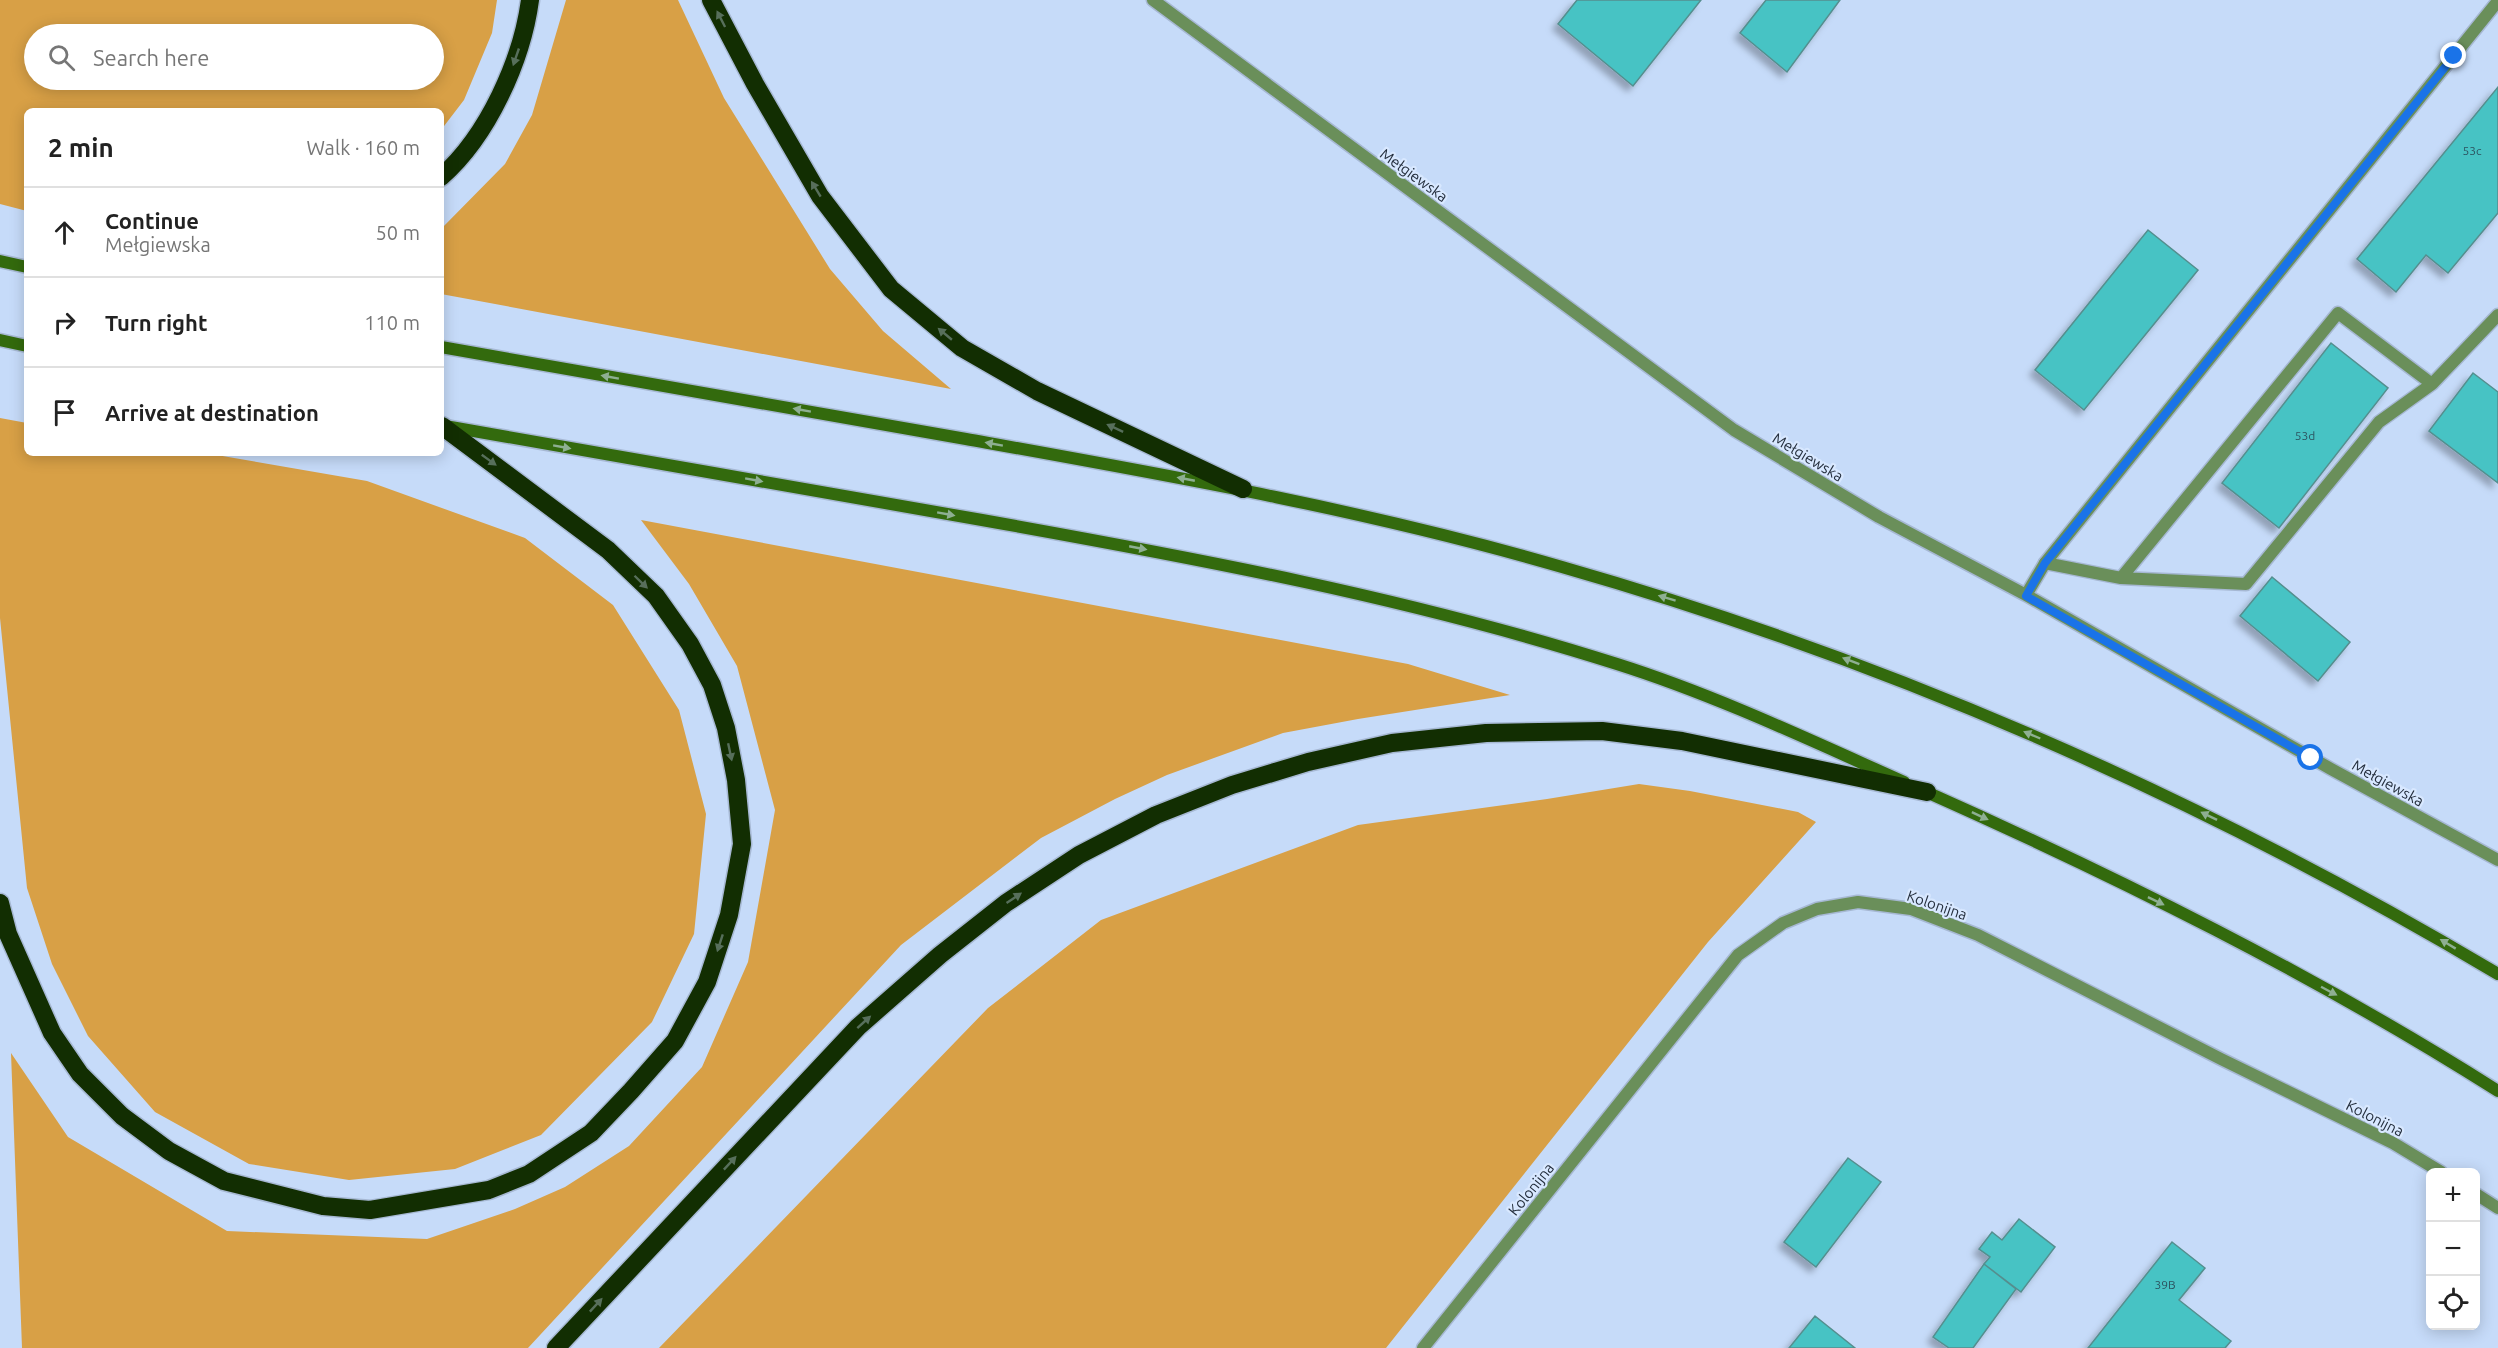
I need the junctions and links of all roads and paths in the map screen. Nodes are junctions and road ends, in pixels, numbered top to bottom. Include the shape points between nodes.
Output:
1 (531, 0) edge
2 (711, 0) edge
3 (1153, 0) edge
4 (2498, 1) edge
5 (444, 174) edge
6 (0, 261) edge
7 (24, 266) edge
8 (2498, 315) edge
9 (0, 340) edge
10 (24, 345) edge
11 (444, 348) edge
12 (2432, 384) junction
13 (444, 427) edge
14 (444, 428) edge
15 (1243, 489) junction
16 (2045, 563) junction
17 (2121, 579) junction
18 (2026, 596) junction
19 (1927, 792) junction
20 (2498, 860) edge
21 (0, 903) edge
22 (2498, 974) edge
23 (2498, 1091) edge
24 (2433, 1168) edge
25 (2480, 1197) edge
26 (2498, 1208) edge
27 (556, 1348) edge
28 (1423, 1348) edge

1 -> 5 highway via 504,87 469,146
15 -> 2 highway via 1037,391 962,348 891,289 820,196
3 - 18 street, Mełgiewska via 1734,430 1879,517
4 - 16 street
6 - 7 main road
8 - 12 street
9 - 10 main road
15 -> 11 main road
12 - 17 street via 2379,422 2246,584
12 - 17 street via 2338,313
13 -> 19 main road via 1129,546 1356,593 1619,665 1768,722
14 -> 21 highway via 600,544 656,596 690,644 712,685 726,729 742,844 729,915 707,982 675,1041 631,1091 591,1133 529,1174 489,1190 370,1210 323,1206 224,1181 169,1151 122,1116 80,1074 52,1033 8,934
22 -> 15 main road via 2328,877 2185,804 1897,679 1743,623 1563,567 1407,525
16 - 17 street
16 - 18 street
18 - 20 street, Mełgiewska
19 -> 23 main road via 2222,934
27 -> 19 highway via 858,1027 940,954 1006,903 1079,855 1156,815 1232,785 1308,762 1392,743 1486,733 1602,731 1682,741
24 - 28 street, Kolonijna via 2393,1143 1978,935 1911,909 1858,902 1827,907 1783,922 1738,955
25 - 26 street

